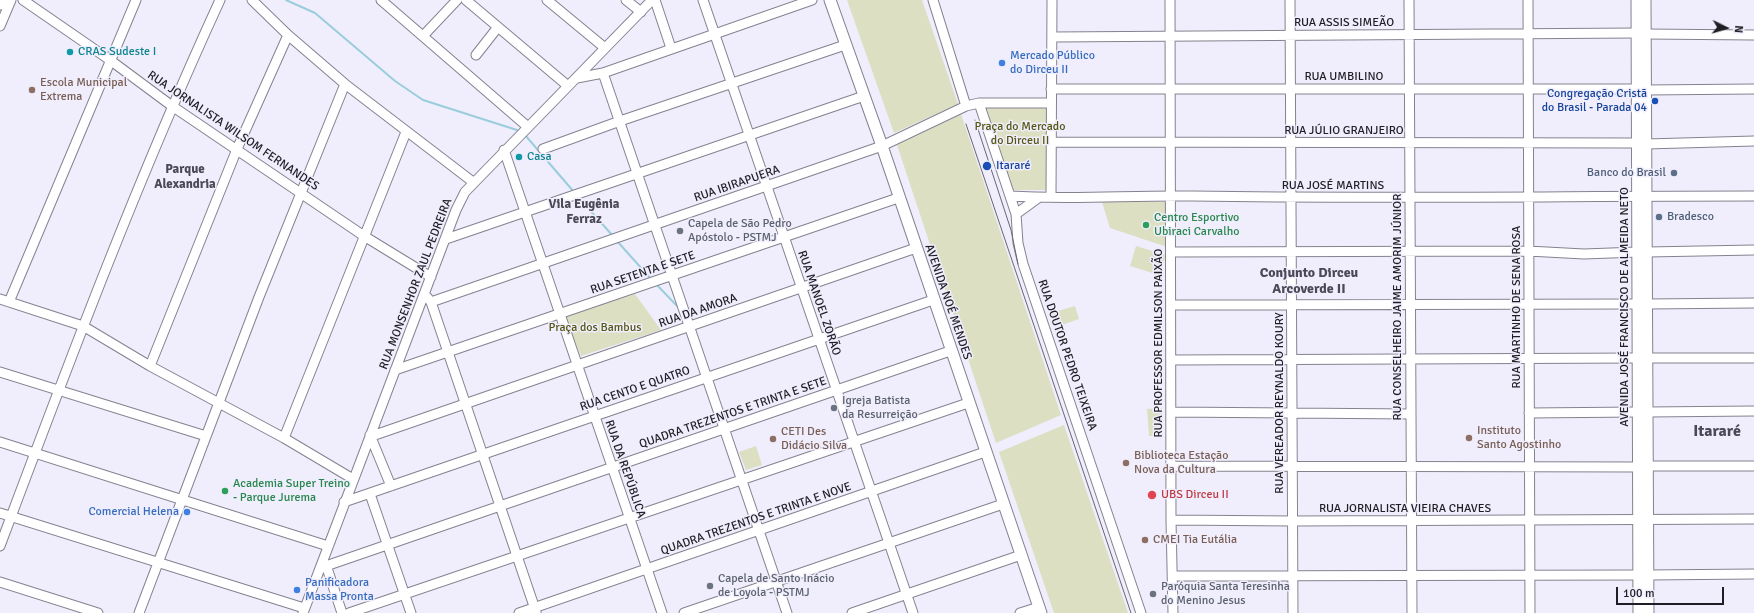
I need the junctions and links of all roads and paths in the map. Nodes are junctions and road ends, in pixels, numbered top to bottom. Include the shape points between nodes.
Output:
1 (2, 0) edge
2 (11, 0) edge
3 (23, 0) edge
4 (136, 0) edge
5 (220, 0) edge
6 (252, 0) edge
7 (381, 0) edge
8 (457, 0) edge
9 (466, 0) edge
10 (547, 0) edge
11 (626, 0) edge
12 (654, 0) edge
13 (703, 0) edge
14 (812, 0) edge
15 (830, 0) edge
16 (933, 0) edge
17 (1052, 0) edge
18 (1170, 0) edge
19 (1290, 0) edge
20 (1409, 0) edge
21 (1528, 0) edge
22 (1637, 0) edge
23 (1645, 0) edge
24 (0, 5) edge
25 (640, 12) junction
26 (0, 26) edge
27 (498, 27) junction
28 (715, 34) junction
29 (1641, 34) junction
30 (288, 35) junction
31 (1290, 35) junction
32 (1409, 35) junction
33 (1528, 35) junction
34 (1754, 35) edge
35 (423, 36) junction
36 (1170, 36) junction
37 (1052, 37) junction
38 (845, 45) junction
39 (605, 48) junction
40 (671, 48) junction
41 (476, 55) dead end
42 (110, 60) junction
43 (603, 73) junction
44 (577, 78) junction
45 (345, 84) junction
46 (733, 84) junction
47 (568, 86) junction
48 (1051, 89) junction
49 (1170, 89) junction
50 (1291, 89) junction
51 (1409, 89) junction
52 (1528, 89) junction
53 (1642, 89) junction
54 (1754, 89) edge
55 (864, 96) junction
56 (979, 103) junction
57 (1051, 103) junction
58 (172, 106) junction
59 (966, 106) junction
60 (620, 121) junction
61 (524, 131) junction
62 (406, 132) junction
63 (750, 135) junction
64 (1754, 141) edge
65 (1051, 142) junction
66 (1171, 143) junction
67 (1291, 143) junction
68 (1528, 143) junction
69 (1642, 143) junction
70 (1409, 144) junction
71 (882, 146) junction
72 (237, 149) junction
73 (544, 149) dead end
74 (504, 150) junction
75 (637, 173) junction
76 (473, 182) junction
77 (767, 186) junction
78 (300, 191) junction
79 (1010, 196) junction
80 (1171, 196) junction
81 (1642, 196) junction
82 (1754, 196) edge
83 (1529, 197) junction
84 (898, 198) junction
85 (1038, 198) junction
86 (1051, 198) junction
87 (1291, 198) junction
88 (1410, 198) junction
89 (525, 211) junction
90 (1016, 214) junction
91 (655, 224) junction
92 (364, 236) junction
93 (784, 237) junction
94 (446, 238) junction
95 (916, 248) junction
96 (1410, 250) junction
97 (1754, 250) edge
98 (1291, 251) junction
99 (1528, 251) junction
100 (1171, 252) junction
101 (1643, 252) junction
102 (542, 263) junction
103 (672, 276) junction
104 (431, 277) junction
105 (801, 288) junction
106 (424, 294) junction
107 (4, 300) edge
108 (934, 300) junction
109 (430, 302) junction
110 (1754, 303) edge
111 (1292, 304) junction
112 (1529, 304) junction
113 (1643, 304) junction
114 (1172, 305) junction
115 (1410, 305) junction
116 (560, 314) junction
117 (83, 326) junction
118 (689, 327) junction
119 (819, 339) junction
120 (950, 351) junction
121 (447, 352) junction
122 (1643, 358) junction
123 (1754, 358) edge
124 (1410, 359) junction
125 (1529, 359) junction
126 (1172, 360) junction
127 (1292, 360) junction
128 (577, 365) junction
129 (150, 366) junction
130 (395, 370) junction
131 (0, 372) edge
132 (707, 377) junction
133 (58, 390) junction
134 (836, 391) junction
135 (219, 403) junction
136 (465, 403) junction
137 (968, 403) junction
138 (1754, 410) edge
139 (1172, 412) junction
140 (1292, 412) junction
141 (1643, 412) junction
142 (1529, 413) junction
143 (1411, 414) junction
144 (595, 416) junction
145 (725, 429) junction
146 (371, 435) junction
147 (206, 436) junction
148 (284, 438) junction
149 (854, 441) junction
150 (0, 442) edge
151 (985, 452) junction
152 (35, 453) junction
153 (482, 454) junction
154 (1171, 466) junction
155 (1754, 466) edge
156 (612, 467) junction
157 (1292, 467) junction
158 (1411, 467) junction
159 (1529, 467) junction
160 (1643, 467) junction
161 (353, 479) junction
162 (742, 480) junction
163 (390, 486) junction
164 (871, 492) junction
165 (370, 494) junction
166 (181, 500) junction
167 (344, 502) junction
168 (1003, 504) junction
169 (500, 505) junction
170 (0, 513) edge
171 (11, 516) junction
172 (629, 518) junction
173 (1754, 519) edge
174 (1171, 520) junction
175 (1643, 520) junction
176 (1293, 521) junction
177 (1411, 521) junction
178 (1530, 521) junction
179 (758, 530) junction
180 (386, 544) junction
181 (889, 544) junction
182 (0, 546) edge
183 (328, 546) junction
184 (1021, 555) junction
185 (516, 556) junction
186 (158, 562) junction
187 (323, 566) junction
188 (647, 569) junction
189 (1754, 574) edge
190 (1412, 575) junction
191 (1530, 575) junction
192 (1644, 575) junction
193 (1173, 576) junction
194 (1293, 576) junction
195 (0, 582) edge
196 (776, 582) junction
197 (906, 594) junction
198 (405, 595) junction
199 (536, 610) edge
200 (1040, 610) edge
201 (304, 611) edge
202 (98, 613) edge
203 (139, 613) edge
204 (342, 613) edge
205 (349, 613) edge
206 (411, 613) edge
207 (519, 613) edge
208 (662, 613) edge
209 (684, 613) edge
210 (787, 613) edge
211 (852, 613) edge
212 (913, 613) edge
213 (1020, 613) edge
214 (1141, 613) edge
215 (1173, 613) edge
216 (1293, 613) edge
217 (1412, 613) edge
218 (1530, 613) edge
219 (1639, 613) edge
220 (1648, 613) edge

1 - 24 street
2 - 26 street
3 - 42 street, RUA JORNALISTA WILSOM FERNANDES
4 - 42 street
5 - 58 street
6 - 30 street
7 - 35 street
8 - 35 street
9 - 27 street
10 - 39 street
11 - 25 street
12 - 25 street, RUA MONSENHOR ZAUL PEDREIRA
12 - 40 street
13 - 28 street, RUA MANOEL ZORÃO
14 - 28 street
15 - 38 main road, AVENIDA NOÉ MENDES
16 - 59 street
17 - 37 street
18 - 36 street, RUA PROFESSOR EDMILSON PAIXÃO
19 - 31 street, RUA VEREADOR REYNALDO KOURY
20 - 32 street, RUA CONSELHEIRO JAIME AMORIM JÚNIOR
21 - 33 street, RUA MARTINHO DE SENA ROSA
22 - 29 main road, AVENIDA JOSÉ FRANCISCO DE ALMEIDA NETO
23 - 29 main road, AVENIDA JOSÉ FRANCISCO DE ALMEIDA NETO
25 - 39 street, RUA MONSENHOR ZAUL PEDREIRA
27 - 41 street
27 - 47 street
28 - 40 street
28 - 46 street, RUA MANOEL ZORÃO
29 - 33 street, RUA ASSIS SIMEÃO
29 - 34 street, RUA ASSIS SIMEÃO
29 - 53 main road, AVENIDA JOSÉ FRANCISCO DE ALMEIDA NETO
30 - 45 street
30 - 72 street
31 - 32 street, RUA ASSIS SIMEÃO
31 - 36 street, RUA ASSIS SIMEÃO
31 - 50 street, RUA VEREADOR REYNALDO KOURY
32 - 33 street, RUA ASSIS SIMEÃO
32 - 51 street, RUA CONSELHEIRO JAIME AMORIM JÚNIOR
33 - 52 street, RUA MARTINHO DE SENA ROSA
35 - 61 street
36 - 37 street, RUA ASSIS SIMEÃO
36 - 49 street, RUA PROFESSOR EDMILSON PAIXÃO
37 - 48 street
38 - 46 street
38 - 55 main road, AVENIDA NOÉ MENDES
39 - 44 street, RUA MONSENHOR ZAUL PEDREIRA
40 - 43 street
42 - 58 street, RUA JORNALISTA WILSOM FERNANDES
42 - 107 street
43 - 44 street
43 - 60 street
44 - 47 street, RUA MONSENHOR ZAUL PEDREIRA
45 - 62 street
45 - 78 street
46 - 60 street
46 - 63 street, RUA MANOEL ZORÃO
47 - 61 street, RUA MONSENHOR ZAUL PEDREIRA
48 - 49 street, RUA UMBILINO
48 - 57 street
49 - 50 street, RUA UMBILINO
49 - 66 street, RUA PROFESSOR EDMILSON PAIXÃO
50 - 51 street, RUA UMBILINO
50 - 67 street, RUA VEREADOR REYNALDO KOURY
51 - 52 street, RUA UMBILINO
51 - 70 street, RUA CONSELHEIRO JAIME AMORIM JÚNIOR
52 - 53 street, RUA UMBILINO
52 - 68 street, RUA MARTINHO DE SENA ROSA
53 - 54 street, RUA UMBILINO
53 - 69 main road, AVENIDA JOSÉ FRANCISCO DE ALMEIDA NETO
55 - 63 street
55 - 71 main road, AVENIDA NOÉ MENDES
56 - 57 street, RUA IBIRAPUERA
56 - 59 street, RUA IBIRAPUERA
56 - 79 street, RUA DOUTOR PEDRO TEIXEIRA
57 - 65 street
58 - 72 street, RUA JORNALISTA WILSOM FERNANDES
58 - 117 street
59 - 71 street, RUA IBIRAPUERA
60 - 73 street
60 - 75 street
61 - 74 street, RUA MONSENHOR ZAUL PEDREIRA
62 - 76 street
62 - 92 street
63 - 75 street
63 - 77 street, RUA MANOEL ZORÃO
64 - 69 street, RUA JÚLIO GRANJEIRO
65 - 66 street, RUA JÚLIO GRANJEIRO
65 - 86 street
66 - 67 street, RUA JÚLIO GRANJEIRO
66 - 80 street, RUA PROFESSOR EDMILSON PAIXÃO
67 - 70 street, RUA JÚLIO GRANJEIRO
67 - 87 street, RUA VEREADOR REYNALDO KOURY
68 - 69 street, RUA JÚLIO GRANJEIRO
68 - 70 street, RUA JÚLIO GRANJEIRO
68 - 83 street, RUA MARTINHO DE SENA ROSA
69 - 81 main road, AVENIDA JOSÉ FRANCISCO DE ALMEIDA NETO
70 - 88 street, RUA CONSELHEIRO JAIME AMORIM JÚNIOR
71 - 77 street, RUA IBIRAPUERA
71 - 84 main road, AVENIDA NOÉ MENDES
72 - 78 street, RUA JORNALISTA WILSOM FERNANDES
72 - 129 street
74 - 76 street, RUA MONSENHOR ZAUL PEDREIRA
74 - 89 street, RUA DA REPÚBLICA
75 - 89 street
75 - 91 street
76 - 94 street, RUA MONSENHOR ZAUL PEDREIRA via 461,199
77 - 91 street, RUA IBIRAPUERA
77 - 93 street, RUA MANOEL ZORÃO
78 - 92 street, RUA JORNALISTA WILSOM FERNANDES
78 - 135 street
79 - 85 street, RUA JOSÉ MARTINS
79 - 90 street, RUA DOUTOR PEDRO TEIXEIRA
80 - 86 street, RUA JOSÉ MARTINS
80 - 87 street, RUA JOSÉ MARTINS
80 - 100 street, RUA PROFESSOR EDMILSON PAIXÃO
81 - 82 street, RUA JOSÉ MARTINS
81 - 83 street, RUA JOSÉ MARTINS
81 - 101 main road, AVENIDA JOSÉ FRANCISCO DE ALMEIDA NETO
83 - 88 street, RUA JOSÉ MARTINS
83 - 99 street, RUA MARTINHO DE SENA ROSA
84 - 93 street, RUA SETENTA E SETE
84 - 95 main road, AVENIDA NOÉ MENDES
85 - 86 street, RUA JOSÉ MARTINS
85 - 90 street
87 - 88 street, RUA JOSÉ MARTINS
87 - 98 street, RUA VEREADOR REYNALDO KOURY
88 - 96 street, RUA CONSELHEIRO JAIME AMORIM JÚNIOR
89 - 94 street
89 - 102 street, RUA DA REPÚBLICA
90 - 214 street, RUA DOUTOR PEDRO TEIXEIRA via 1018,243 1023,264
91 - 102 street, RUA IBIRAPUERA
91 - 103 street
92 - 104 street, RUA JORNALISTA WILSOM FERNANDES
92 - 148 street
93 - 103 street, RUA SETENTA E SETE
93 - 105 street, RUA MANOEL ZORÃO
94 - 104 street, RUA MONSENHOR ZAUL PEDREIRA
95 - 105 street, RUA DA AMORA
95 - 108 main road, AVENIDA NOÉ MENDES
96 - 98 street
96 - 99 street
96 - 115 street, RUA CONSELHEIRO JAIME AMORIM JÚNIOR
97 - 101 street
98 - 100 street
98 - 111 street, RUA VEREADOR REYNALDO KOURY
99 - 101 street via 1584,254
99 - 112 street, RUA MARTINHO DE SENA ROSA
100 - 114 street, RUA PROFESSOR EDMILSON PAIXÃO
101 - 113 main road, AVENIDA JOSÉ FRANCISCO DE ALMEIDA NETO
102 - 109 street, RUA IBIRAPUERA
102 - 116 street, RUA DA REPÚBLICA
103 - 116 street, RUA SETENTA E SETE
103 - 118 street
104 - 106 street, RUA MONSENHOR ZAUL PEDREIRA
105 - 118 street, RUA DA AMORA
105 - 119 street, RUA MANOEL ZORÃO
106 - 109 street
106 - 130 street, RUA MONSENHOR ZAUL PEDREIRA
107 - 117 street
108 - 119 street, RUA CENTO E QUATRO
108 - 120 main road, AVENIDA NOÉ MENDES
109 - 121 street
110 - 113 street
111 - 114 street
111 - 115 street
111 - 127 street, RUA VEREADOR REYNALDO KOURY
112 - 113 street
112 - 115 street
112 - 125 street, RUA MARTINHO DE SENA ROSA
113 - 122 main road, AVENIDA JOSÉ FRANCISCO DE ALMEIDA NETO
114 - 126 street, RUA PROFESSOR EDMILSON PAIXÃO
115 - 124 street, RUA CONSELHEIRO JAIME AMORIM JÚNIOR
116 - 121 street, RUA SETENTA E SETE
116 - 128 street, RUA DA REPÚBLICA
117 - 129 street
117 - 133 street
118 - 128 street, RUA DA AMORA
118 - 132 street
119 - 132 street, RUA CENTO E QUATRO
119 - 134 street, RUA MANOEL ZORÃO
120 - 134 street, QUADRA TREZENTOS E TRINTA E SETE
120 - 137 main road, AVENIDA NOÉ MENDES
121 - 130 street, RUA SETENTA E SETE
121 - 136 street
122 - 123 street
122 - 125 street
122 - 141 main road, AVENIDA JOSÉ FRANCISCO DE ALMEIDA NETO
124 - 125 street
124 - 127 street
124 - 143 street, RUA CONSELHEIRO JAIME AMORIM JÚNIOR
125 - 142 street, RUA MARTINHO DE SENA ROSA
126 - 127 street
126 - 139 street, RUA PROFESSOR EDMILSON PAIXÃO
127 - 140 street, RUA VEREADOR REYNALDO KOURY
128 - 136 street, RUA DA AMORA
128 - 144 street, RUA DA REPÚBLICA
129 - 135 street
130 - 146 street, RUA MONSENHOR ZAUL PEDREIRA
131 - 133 street
132 - 144 street, RUA CENTO E QUATRO
132 - 145 street
133 - 147 street
133 - 152 street
134 - 145 street, QUADRA TREZENTOS E TRINTA E SETE
134 - 149 street, RUA MANOEL ZORÃO
135 - 147 street
135 - 148 street
136 - 146 street, RUA DA AMORA
136 - 153 street
137 - 149 street
137 - 151 main road, AVENIDA NOÉ MENDES
138 - 141 street
139 - 140 street
139 - 154 street, RUA PROFESSOR EDMILSON PAIXÃO
140 - 143 street
140 - 157 street, RUA VEREADOR REYNALDO KOURY
141 - 142 street
141 - 160 main road, AVENIDA JOSÉ FRANCISCO DE ALMEIDA NETO
142 - 159 street, RUA MARTINHO DE SENA ROSA
143 - 158 street, RUA CONSELHEIRO JAIME AMORIM JÚNIOR
144 - 153 street, RUA CENTO E QUATRO
144 - 156 street, RUA DA REPÚBLICA
145 - 156 street, QUADRA TREZENTOS E TRINTA E SETE
145 - 162 street
146 - 161 street, RUA MONSENHOR ZAUL PEDREIRA
146 - 163 street
147 - 166 street
148 - 161 street
149 - 162 street
149 - 164 street, RUA MANOEL ZORÃO
150 - 152 street
151 - 164 street, QUADRA TREZENTOS E TRINTA E NOVE
151 - 168 main road, AVENIDA NOÉ MENDES
152 - 166 street
152 - 171 street
153 - 163 street, RUA CENTO E QUATRO
153 - 169 street
154 - 157 street
154 - 174 street, RUA PROFESSOR EDMILSON PAIXÃO
155 - 160 street
156 - 169 street, QUADRA TREZENTOS E TRINTA E SETE
156 - 172 street, RUA DA REPÚBLICA
157 - 158 street
157 - 176 street, RUA VEREADOR REYNALDO KOURY
158 - 159 street
158 - 177 street, RUA CONSELHEIRO JAIME AMORIM JÚNIOR
159 - 160 street
159 - 178 street, RUA MARTINHO DE SENA ROSA
160 - 175 main road, AVENIDA JOSÉ FRANCISCO DE ALMEIDA NETO
161 - 167 street, RUA MONSENHOR ZAUL PEDREIRA
162 - 172 street
162 - 179 street
163 - 165 street, RUA CENTO E QUATRO
164 - 179 street, QUADRA TREZENTOS E TRINTA E NOVE
164 - 181 street, RUA MANOEL ZORÃO
165 - 167 street, RUA CENTO E QUATRO
165 - 180 street
166 - 183 street
166 - 186 street
167 - 183 street, RUA MONSENHOR ZAUL PEDREIRA
168 - 181 street
168 - 184 main road, AVENIDA NOÉ MENDES
169 - 180 street, QUADRA TREZENTOS E TRINTA E SETE
169 - 185 street
170 - 171 street
171 - 182 street
171 - 186 street
172 - 185 street
172 - 188 street, RUA DA REPÚBLICA
173 - 175 street, RUA JORNALISTA VIEIRA CHAVES
174 - 176 street, RUA JORNALISTA VIEIRA CHAVES
174 - 193 street, RUA PROFESSOR EDMILSON PAIXÃO
175 - 178 street, RUA JORNALISTA VIEIRA CHAVES
175 - 192 main road, AVENIDA JOSÉ FRANCISCO DE ALMEIDA NETO
176 - 177 street, RUA JORNALISTA VIEIRA CHAVES
176 - 194 street, RUA VEREADOR REYNALDO KOURY
177 - 178 street, RUA JORNALISTA VIEIRA CHAVES
177 - 190 street, RUA CONSELHEIRO JAIME AMORIM JÚNIOR
178 - 191 street, RUA MARTINHO DE SENA ROSA
179 - 188 street, QUADRA TREZENTOS E TRINTA E NOVE
179 - 196 street
180 - 187 street, QUADRA TREZENTOS E TRINTA E SETE
180 - 198 street
181 - 196 street
181 - 197 street, RUA MANOEL ZORÃO
183 - 187 street, RUA MONSENHOR ZAUL PEDREIRA
184 - 197 street
184 - 200 main road, AVENIDA NOÉ MENDES
185 - 198 street
185 - 199 street
186 - 201 street
186 - 203 street
187 - 201 street, RUA MONSENHOR ZAUL PEDREIRA
187 - 204 street
188 - 199 street, QUADRA TREZENTOS E TRINTA E NOVE
188 - 208 street, RUA DA REPÚBLICA
189 - 192 street
190 - 191 street
190 - 194 street
190 - 217 street, RUA CONSELHEIRO JAIME AMORIM JÚNIOR
191 - 192 street
191 - 218 street, RUA MARTINHO DE SENA ROSA
192 - 219 main road, AVENIDA JOSÉ FRANCISCO DE ALMEIDA NETO
192 - 220 main road, AVENIDA JOSÉ FRANCISCO DE ALMEIDA NETO
193 - 194 street
193 - 215 street, RUA PROFESSOR EDMILSON PAIXÃO
194 - 216 street, RUA VEREADOR REYNALDO KOURY
195 - 202 street
196 - 209 street
196 - 210 street
197 - 211 street
197 - 212 street, RUA MANOEL ZORÃO
198 - 205 street
198 - 206 street
199 - 207 street, QUADRA TREZENTOS E TRINTA E NOVE
200 - 213 street

